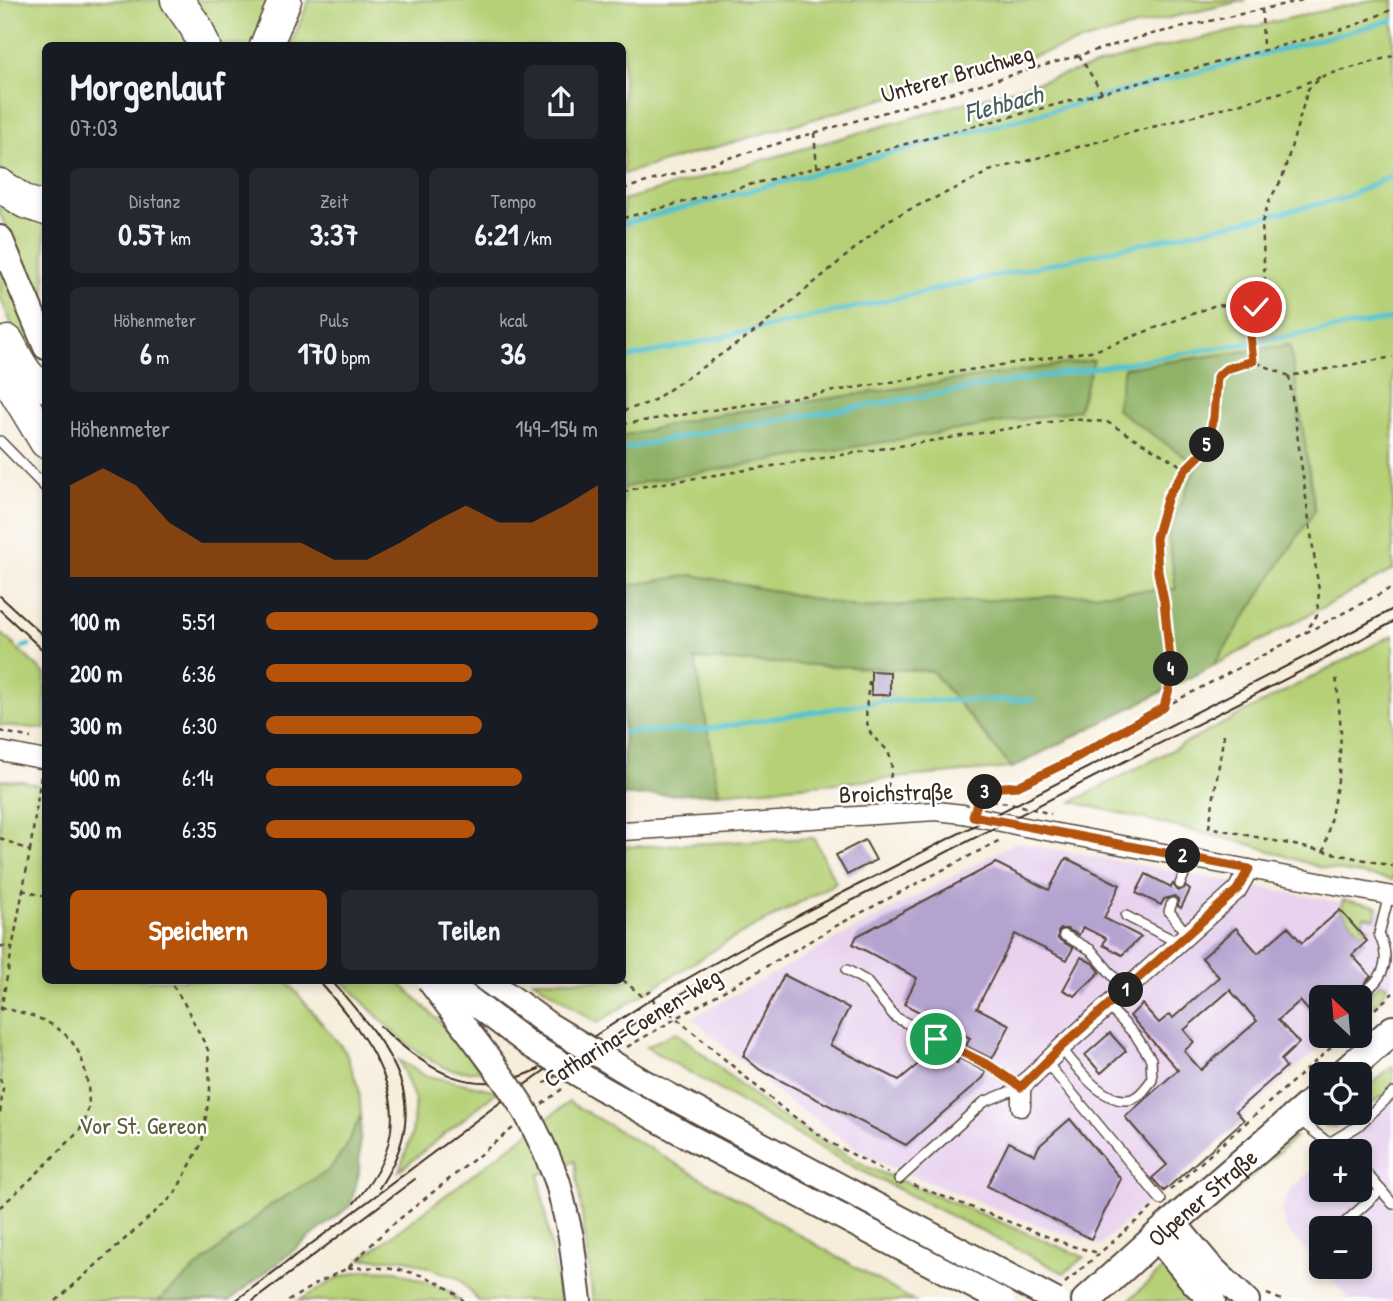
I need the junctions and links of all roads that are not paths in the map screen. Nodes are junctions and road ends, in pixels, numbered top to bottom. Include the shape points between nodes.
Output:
1 (177, 0) edge
2 (285, 0) edge
3 (203, 42) edge
4 (268, 42) edge
5 (0, 185) edge
6 (42, 208) edge
7 (0, 238) edge
8 (42, 338) edge
9 (3, 344) edge
10 (42, 384) edge
11 (42, 430) edge
12 (0, 441) edge
13 (42, 484) edge
14 (0, 751) edge
15 (42, 759) edge
16 (626, 831) edge
17 (1191, 858) junction
18 (1249, 869) junction
19 (1180, 884) dead end
20 (1391, 896) edge
21 (1172, 903) dead end
22 (1126, 916) dead end
23 (1064, 935) dead end
24 (1184, 939) junction
25 (848, 970) dead end
26 (432, 984) edge
27 (449, 984) edge
28 (493, 984) edge
29 (1372, 985) edge
30 (1125, 990) junction
31 (1108, 1006) junction
32 (1393, 1030) edge
33 (1060, 1048) junction
34 (1046, 1062) junction
35 (1357, 1062) edge
36 (1021, 1087) junction
37 (1393, 1093) edge
38 (1309, 1106) edge
39 (1021, 1107) dead end
40 (1297, 1118) junction
41 (1324, 1139) edge
42 (1336, 1139) edge
43 (898, 1179) road end
44 (1372, 1180) edge
45 (1381, 1190) junction
46 (1393, 1204) edge
47 (1352, 1216) edge
48 (1164, 1220) junction
49 (1059, 1293) edge
50 (579, 1301) edge
51 (1002, 1301) edge
52 (1086, 1301) edge
53 (1213, 1301) edge
54 (1247, 1301) edge

1 - 3 highway
2 - 4 highway
5 - 6 highway
7 - 8 main road
9 - 10 highway via 30,378
9 - 11 highway
12 - 13 lane
14 - 15 street
16 - 17 street, Broichstraße via 936,811
17 - 18 street, Broichstraße
17 - 19 lane
18 - 20 street, Broichstraße
18 - 24 street via 1237,890
20 - 29 lane via 1379,934 1386,955 1380,976
21 - 24 lane via 1169,911
22 - 24 lane
23 - 30 lane via 1091,950
24 - 30 street
25 - 36 lane via 866,981 895,1017
26 - 50 main road, bridge via 523,1108 558,1184
27 - 51 main road, bridge via 530,1045 605,1090
28 - 49 main road, bridge via 549,1025 642,1081
30 - 31 street
31 - 33 street
31 - 33 lane via 1151,1059 1152,1080 1141,1093 1117,1099 1099,1091
32 - 35 main road
33 - 34 street
34 - 36 street
34 - 48 lane
36 - 39 street
36 - 43 lane via 984,1102
37 - 42 lane via 1359,1126
38 - 40 main road, Olpener Straße
40 - 41 lane
40 - 48 main road, Olpener Straße
44 - 45 lane
45 - 46 lane
45 - 47 lane
48 - 52 main road, Olpener Straße
48 - 53 main road via 1195,1284
48 - 54 main road

